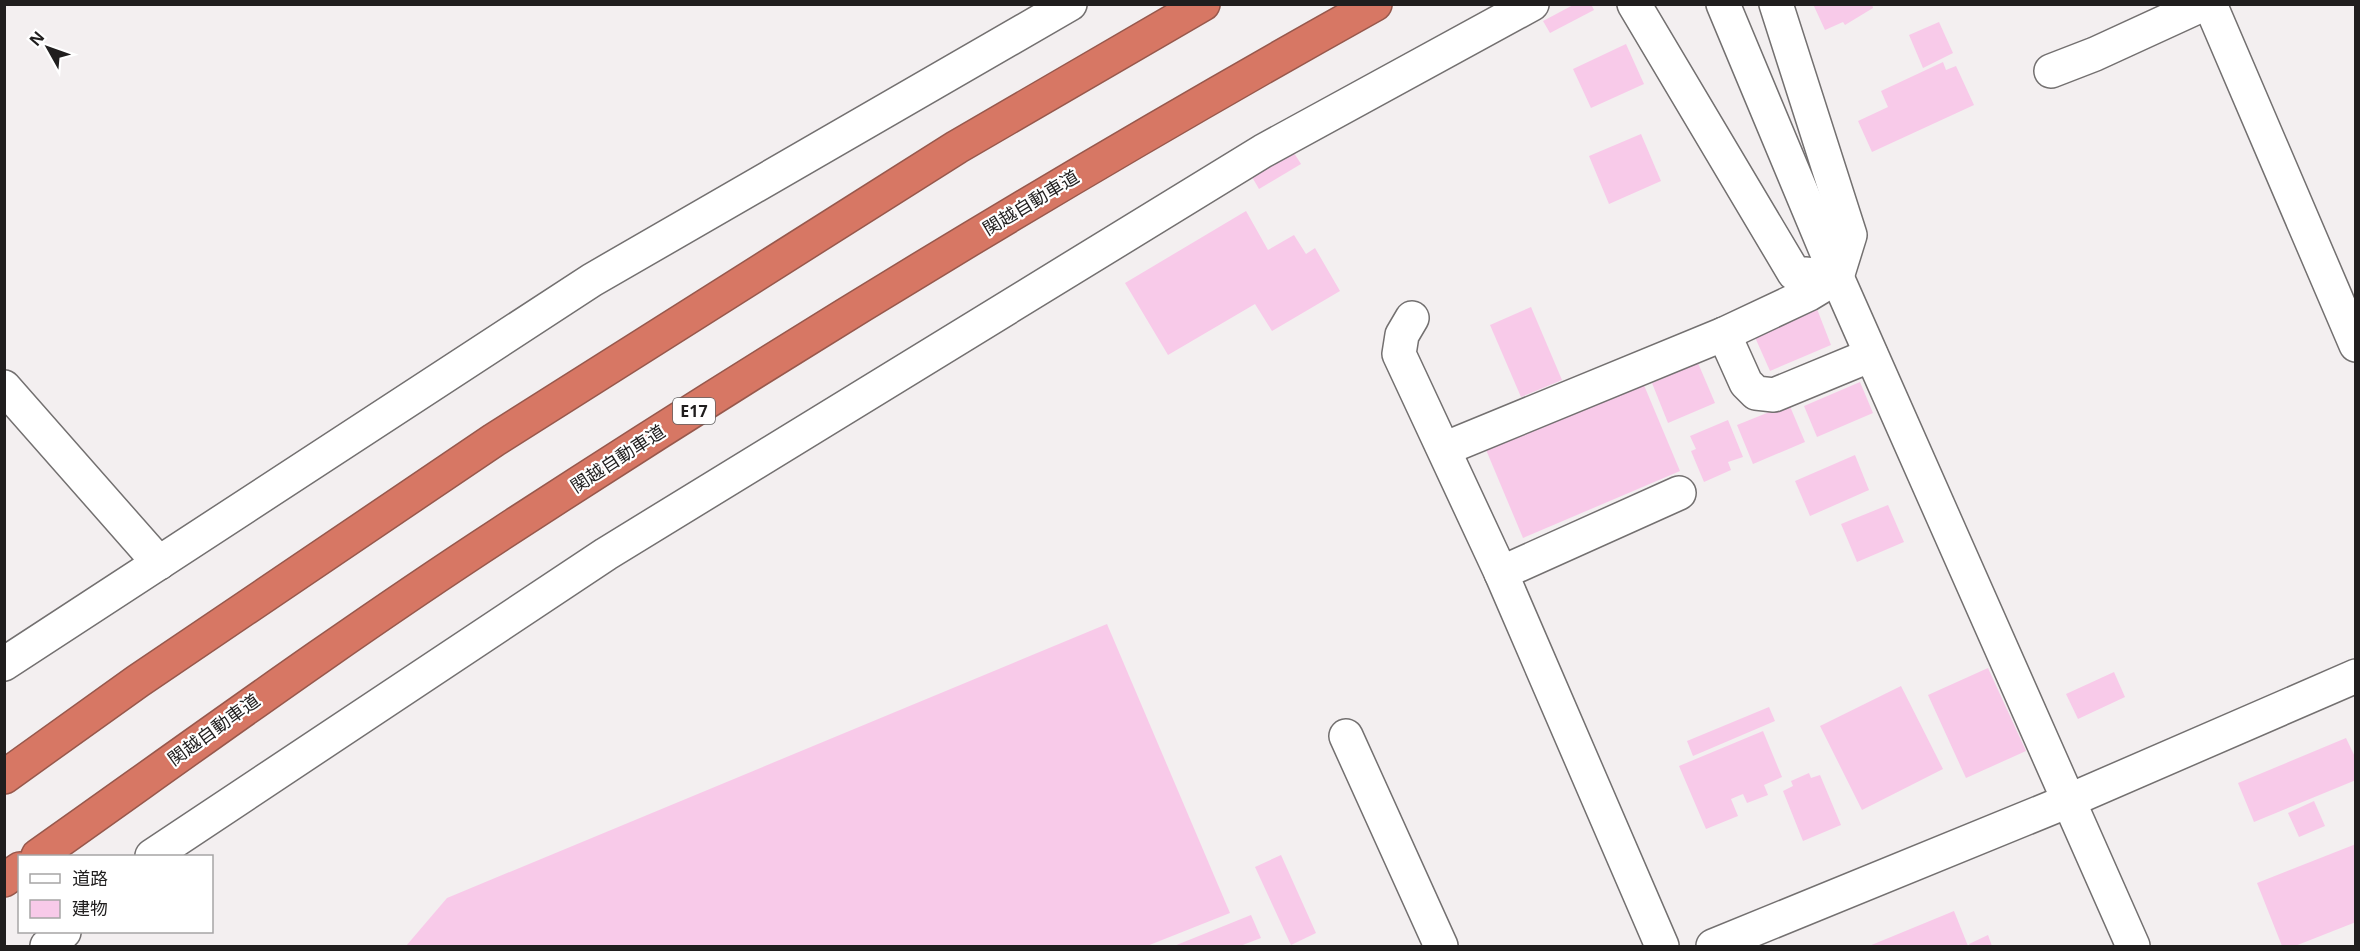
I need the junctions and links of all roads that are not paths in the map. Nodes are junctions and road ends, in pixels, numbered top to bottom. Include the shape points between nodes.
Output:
1 (1070, 4) edge
2 (1203, 4) edge
3 (1375, 4) edge
4 (1532, 4) edge
5 (1634, 4) edge
6 (1776, 4) edge
7 (2204, 4) edge
8 (2210, 4) edge
9 (1724, 8) edge
10 (2051, 72) dead end
11 (1837, 277) junction
12 (1412, 318) dead end
13 (1724, 334) junction
14 (2355, 345) edge
15 (1871, 355) junction
16 (4, 387) edge
17 (1444, 449) junction
18 (1679, 493) dead end
19 (159, 563) junction
20 (1501, 573) junction
21 (4, 664) edge
22 (2353, 685) edge
23 (1346, 736) dead end
24 (4, 777) edge
25 (2068, 801) junction
26 (39, 855) edge
27 (154, 855) edge
28 (18, 870) edge
29 (4, 880) edge
30 (63, 933) edge
31 (47, 946) edge
32 (1441, 946) edge
33 (1662, 946) edge
34 (1713, 946) edge
35 (2133, 946) edge

1 - 19 street via 592,280
2 - 24 highway via 957,147 494,440 138,681
3 - 26 highway, 関越自動車道 / E17 via 1007,217 691,412 281,682
4 - 27 street via 1263,151 606,554
5 - 11 street via 1794,273
6 - 11 street via 1850,235
7 - 10 street
8 - 14 street
9 - 11 street
11 - 13 street
11 - 15 street
12 - 17 street via 1402,335 1400,354
13 - 15 street via 1746,383 1756,393 1774,395
13 - 17 street
15 - 25 street
16 - 19 street
17 - 20 street
18 - 20 street
19 - 21 street
20 - 33 street
22 - 25 street
23 - 32 street
25 - 34 street
25 - 35 street
28 - 29 highway
30 - 31 street

